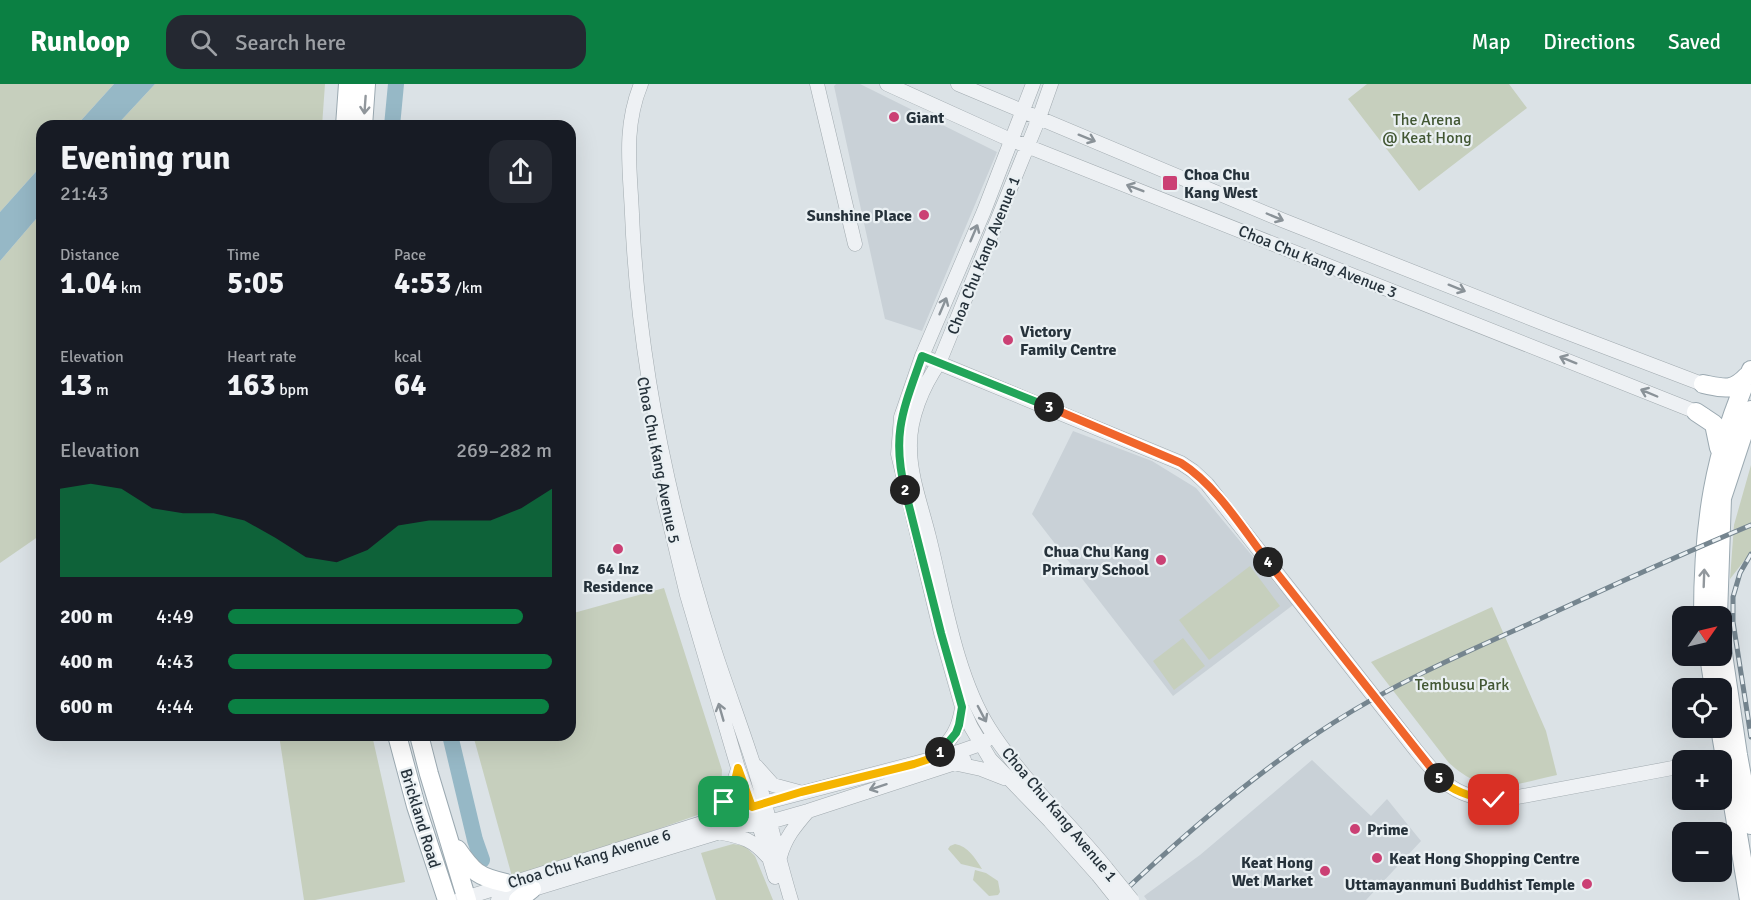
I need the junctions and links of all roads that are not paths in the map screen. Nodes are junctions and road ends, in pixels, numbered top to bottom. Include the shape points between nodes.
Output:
1 (348, 84) edge
2 (366, 84) edge
3 (631, 84) edge
4 (641, 84) edge
5 (817, 84) edge
6 (826, 84) edge
7 (887, 84) edge
8 (958, 84) edge
9 (1033, 84) edge
10 (1051, 84) edge
11 (823, 109) junction
12 (1023, 112) junction
13 (1039, 118) junction
14 (345, 120) edge
15 (363, 120) edge
16 (1012, 140) junction
17 (1027, 147) junction
18 (855, 244) dead end
19 (922, 356) junction
20 (939, 363) junction
21 (1750, 372) edge
22 (1703, 384) junction
23 (1746, 404) edge
24 (1696, 412) junction
25 (1738, 439) edge
26 (668, 494) junction
27 (1703, 606) edge
28 (1718, 606) edge
29 (1722, 666) edge
30 (962, 707) junction
31 (997, 739) junction
32 (399, 741) edge
33 (421, 741) edge
34 (983, 749) junction
35 (1724, 750) edge
36 (935, 757) junction
37 (752, 761) junction
38 (951, 763) junction
39 (738, 768) junction
40 (1672, 768) edge
41 (1732, 778) edge
42 (1013, 782) junction
43 (1036, 789) junction
44 (801, 792) junction
45 (1732, 803) edge
46 (758, 805) junction
47 (1035, 805) junction
48 (808, 811) junction
49 (702, 823) junction
50 (764, 824) junction
51 (1751, 825) edge
52 (720, 832) junction
53 (448, 838) junction
54 (774, 858) junction
55 (1102, 872) junction
56 (506, 883) junction
57 (525, 895) edge
58 (464, 899) edge
59 (447, 900) edge
60 (498, 900) edge
61 (782, 900) edge
62 (791, 900) edge
63 (1118, 900) edge
64 (1132, 900) edge
65 (1749, 900) edge

1 - 14 main road
2 -> 15 main road
3 - 26 street, Choa Chu Kang Avenue 5 via 619,136 624,235 649,421
4 - 26 street, Choa Chu Kang Avenue 5 via 628,135 633,235 652,403
5 - 11 street
6 - 11 street
7 - 16 street, Choa Chu Kang Avenue 3
8 - 12 street, Choa Chu Kang Avenue 3
9 - 12 street, Choa Chu Kang Avenue 1
10 - 13 street, Choa Chu Kang Avenue 1
11 - 18 street
12 - 13 street, Choa Chu Kang Avenue 3
12 - 16 street, Choa Chu Kang Avenue 1
13 - 17 street, Choa Chu Kang Avenue 1
13 -> 22 street, Choa Chu Kang Avenue 3 via 1282,220
16 - 17 street, Choa Chu Kang Avenue 3
19 -> 16 street, Choa Chu Kang Avenue 1
17 - 20 street, Choa Chu Kang Avenue 1
24 -> 17 street, Choa Chu Kang Avenue 3
19 - 20 street
19 - 30 street, Choa Chu Kang Avenue 1 via 901,417 898,454
20 -> 31 street, Choa Chu Kang Avenue 1 via 929,376 916,411 909,447 912,467 961,661 975,701
20 - 40 street via 1194,471 1415,749 1440,779 1455,790 1502,800
21 - 22 main road via 1739,385 1726,389
21 - 23 main road
22 - 23 street, Choa Chu Kang Avenue 3
23 - 25 main road
24 - 25 street, Choa Chu Kang Avenue 3
24 - 25 main road
27 -> 25 main road via 1708,508
25 - 28 main road via 1722,498
26 - 37 street, Choa Chu Kang Avenue 5
39 -> 26 street, Choa Chu Kang Avenue 5 via 687,595
29 - 35 main road
30 - 34 street, Choa Chu Kang Avenue 1
30 - 36 street via 955,735
31 - 34 street, Choa Chu Kang Avenue 6
31 - 43 street, Choa Chu Kang Avenue 1
32 - 59 main road, Brickland Road
33 - 53 main road, Brickland Road
34 - 36 street, Choa Chu Kang Avenue 6
34 - 38 street, Choa Chu Kang Avenue 6
34 - 42 street, Choa Chu Kang Avenue 1
36 - 44 street, Choa Chu Kang Avenue 6
37 - 44 street via 773,785
37 - 46 street, Choa Chu Kang Avenue 5
38 - 42 street via 981,769
38 -> 48 street, Choa Chu Kang Avenue 6
39 - 46 street, Choa Chu Kang Avenue 5
39 - 49 street via 724,802
41 - 51 main road
42 - 47 street, Choa Chu Kang Avenue 1
43 - 47 street via 1032,797
43 - 55 street, Choa Chu Kang Avenue 1 via 1082,839
44 - 46 street, Choa Chu Kang Avenue 6
45 - 65 main road
46 - 49 street, Choa Chu Kang Avenue 6
46 - 50 street, Choa Chu Kang Avenue 5
47 - 55 street, Choa Chu Kang Avenue 1
48 - 50 street, Choa Chu Kang Avenue 6
48 - 54 street
49 - 56 street, Choa Chu Kang Avenue 6
50 - 52 street, Choa Chu Kang Avenue 6
50 - 54 street, Choa Chu Kang Avenue 5
52 - 54 street via 757,844
52 - 57 street, Choa Chu Kang Avenue 6
53 - 56 main road via 471,868 491,880
53 - 58 main road, Brickland Road
54 - 61 street
54 - 62 street
55 - 63 street, Choa Chu Kang Avenue 1, bridge
55 - 64 street, Choa Chu Kang Avenue 1, bridge
56 - 58 street, Choa Chu Kang Avenue 6
57 - 60 street, Choa Chu Kang Avenue 6

